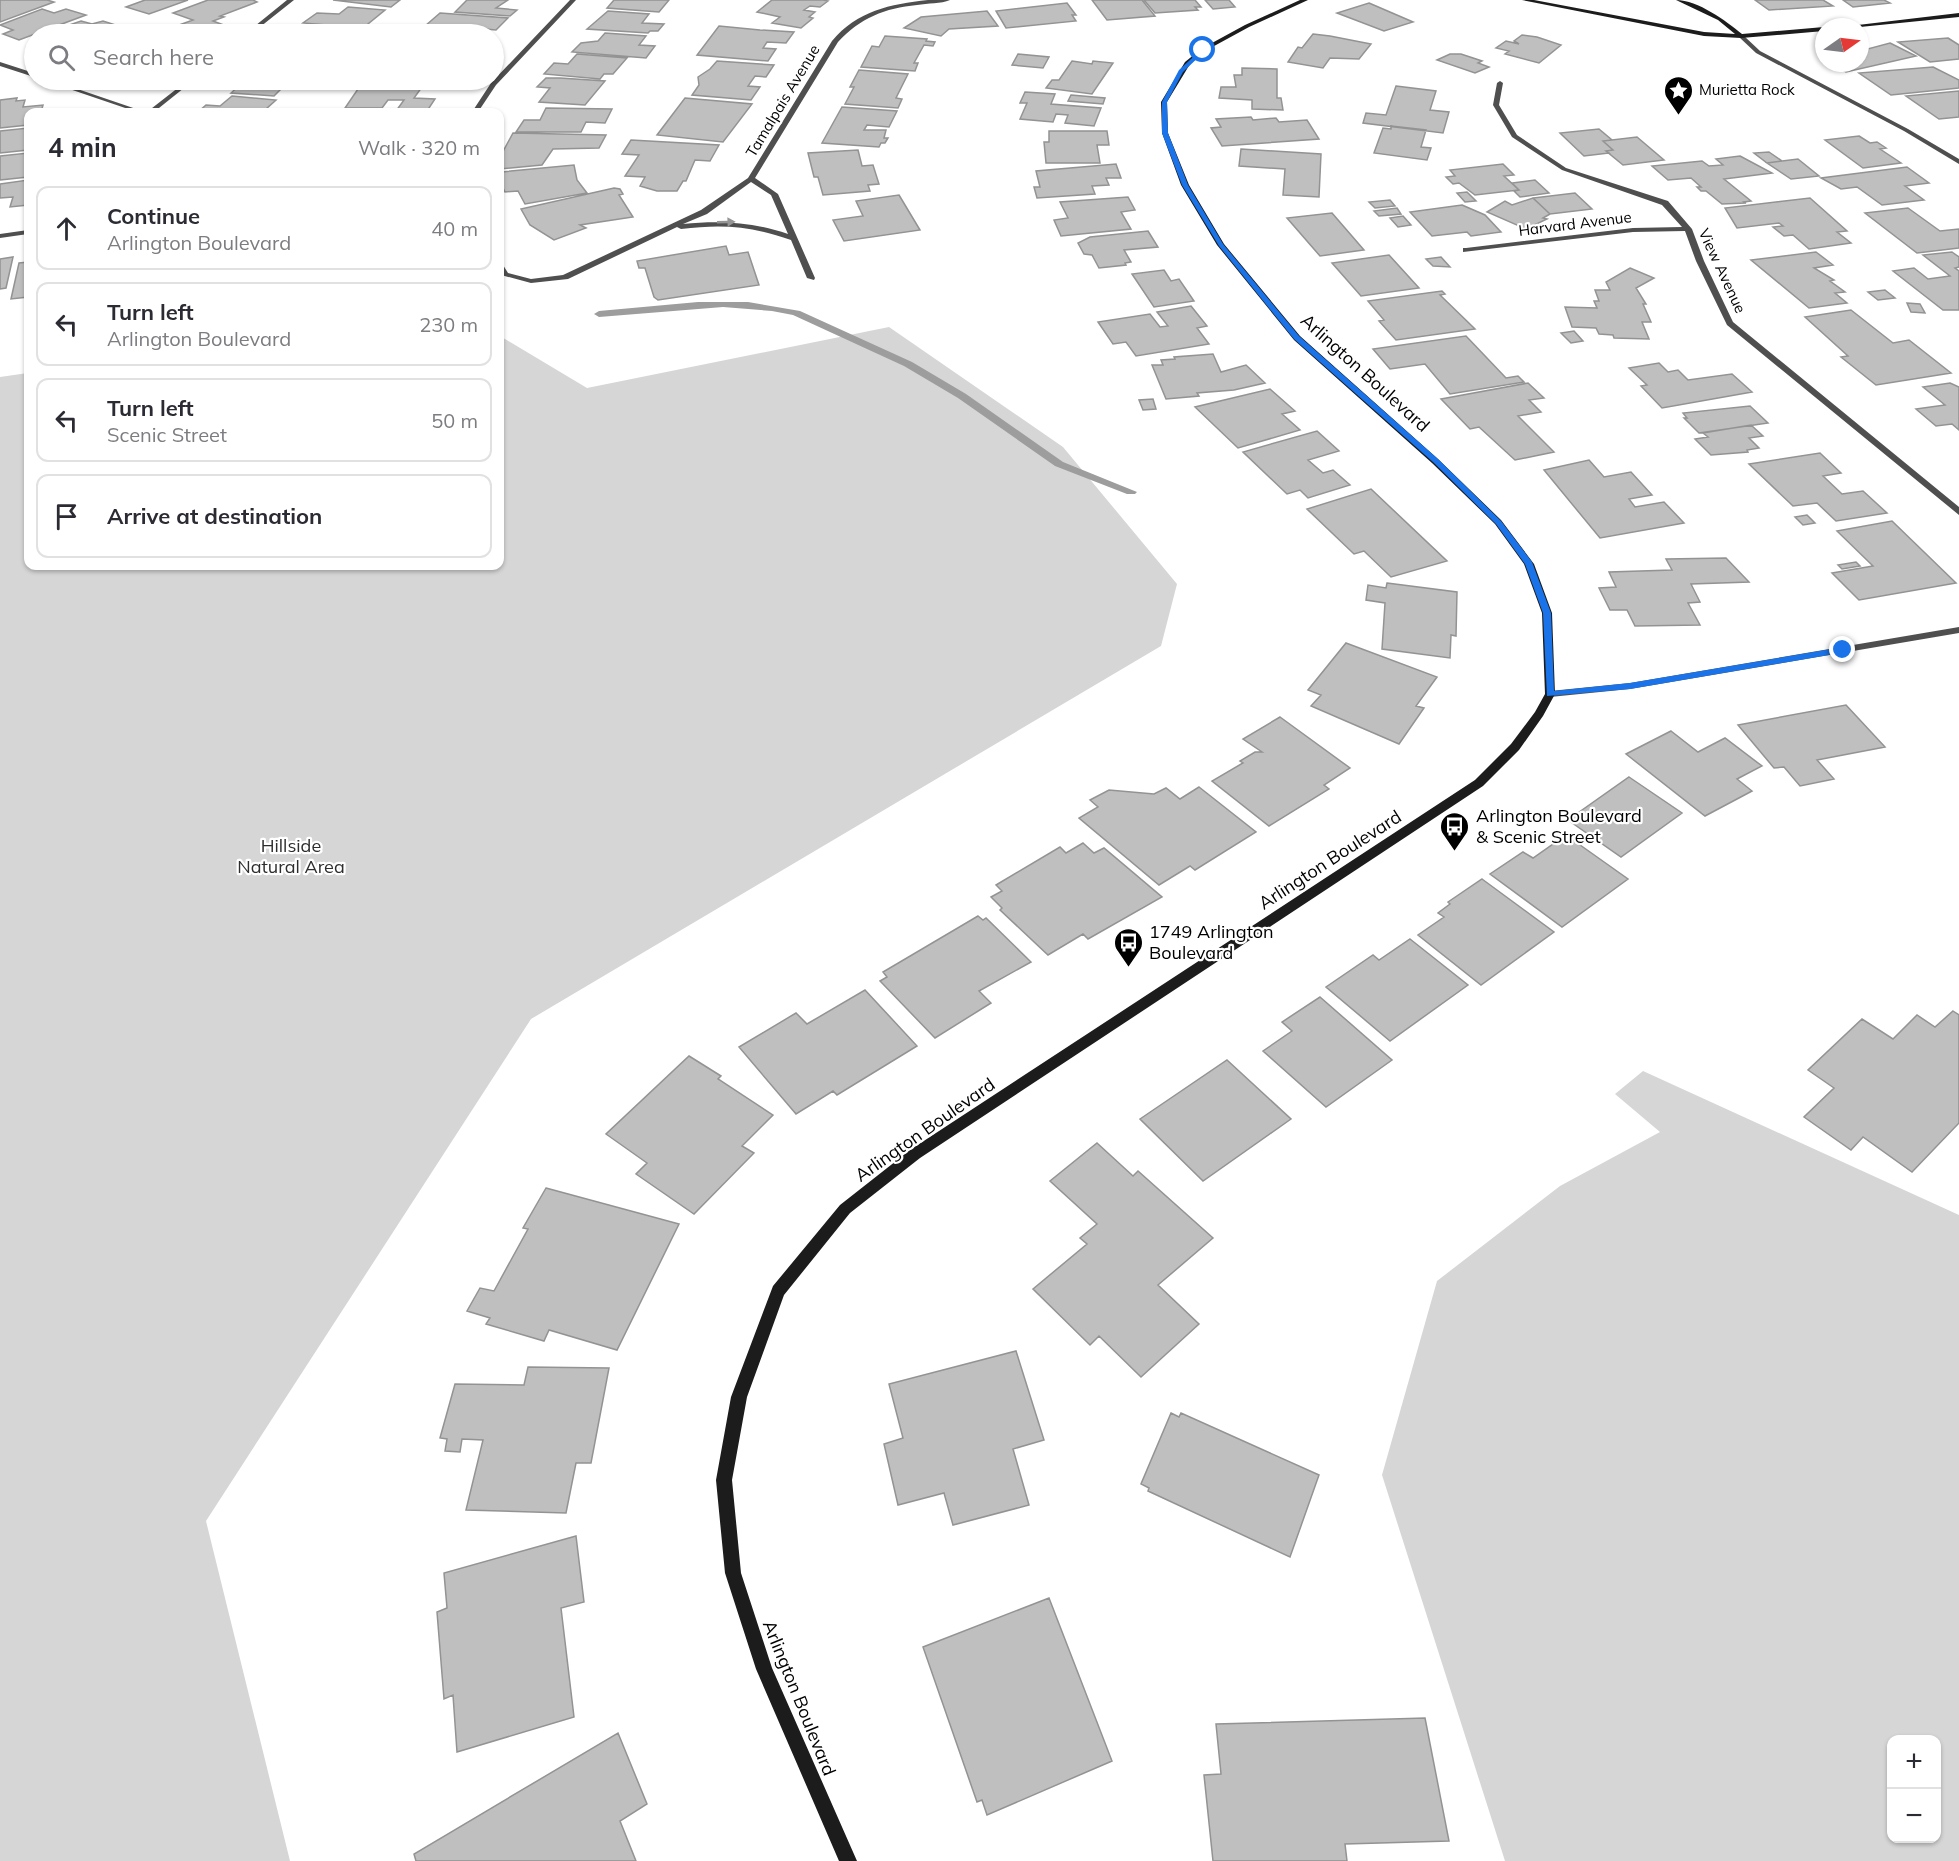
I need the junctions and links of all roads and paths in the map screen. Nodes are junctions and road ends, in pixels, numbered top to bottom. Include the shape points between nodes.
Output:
1 (291, 0) edge
2 (573, 0) edge
3 (946, 0) edge
4 (1305, 0) edge
5 (1525, 0) edge
6 (1679, 0) edge
7 (1959, 15) edge
8 (261, 24) edge
9 (1869, 24) edge
10 (1815, 30) edge
11 (1741, 36) junction
12 (0, 64) edge
13 (24, 72) edge
14 (504, 72) edge
15 (1500, 83) dead end
16 (76, 90) edge
17 (178, 90) edge
18 (489, 90) edge
19 (130, 108) edge
20 (155, 108) edge
21 (478, 108) edge
22 (1959, 162) edge
23 (751, 179) junction
24 (1688, 229) junction
25 (668, 230) junction
26 (24, 233) edge
27 (0, 236) edge
28 (794, 239) junction
29 (1466, 250) dead end
30 (504, 273) edge
31 (811, 278) dead end
32 (1959, 512) edge
33 (1959, 630) edge
34 (1550, 694) junction
35 (848, 1861) edge

1 - 8 street
2 - 14 street
3 - 23 street, Tamalpais Avenue via 874,11 848,24
4 - 34 main road, Arlington Boulevard via 1247,26 1187,63 1164,102 1165,133 1185,185 1221,245 1297,338 1436,461 1498,522 1529,564 1547,613
5 - 11 main road via 1704,34
6 - 11 main road via 1720,19
7 - 9 main road
10 - 11 main road
11 - 22 street via 1758,52
12 - 13 street
15 - 24 street, View Avenue via 1496,105 1514,136 1564,169 1665,203
16 - 19 street
17 - 20 street
18 - 21 street
23 - 25 street, Tamalpais Avenue via 704,212
23 - 28 street via 774,195
24 - 29 street, Harvard Avenue via 1633,230
24 - 32 street, View Avenue via 1730,323
25 -> 28 street via 738,222
25 - 30 street, Tamalpais Avenue via 565,277 531,281
26 - 27 street
28 - 31 street
33 - 34 street via 1630,686
34 - 35 main road, Arlington Boulevard via 1515,747 1479,783 915,1154 845,1209 778,1291 739,1397 724,1480 733,1573 764,1669

